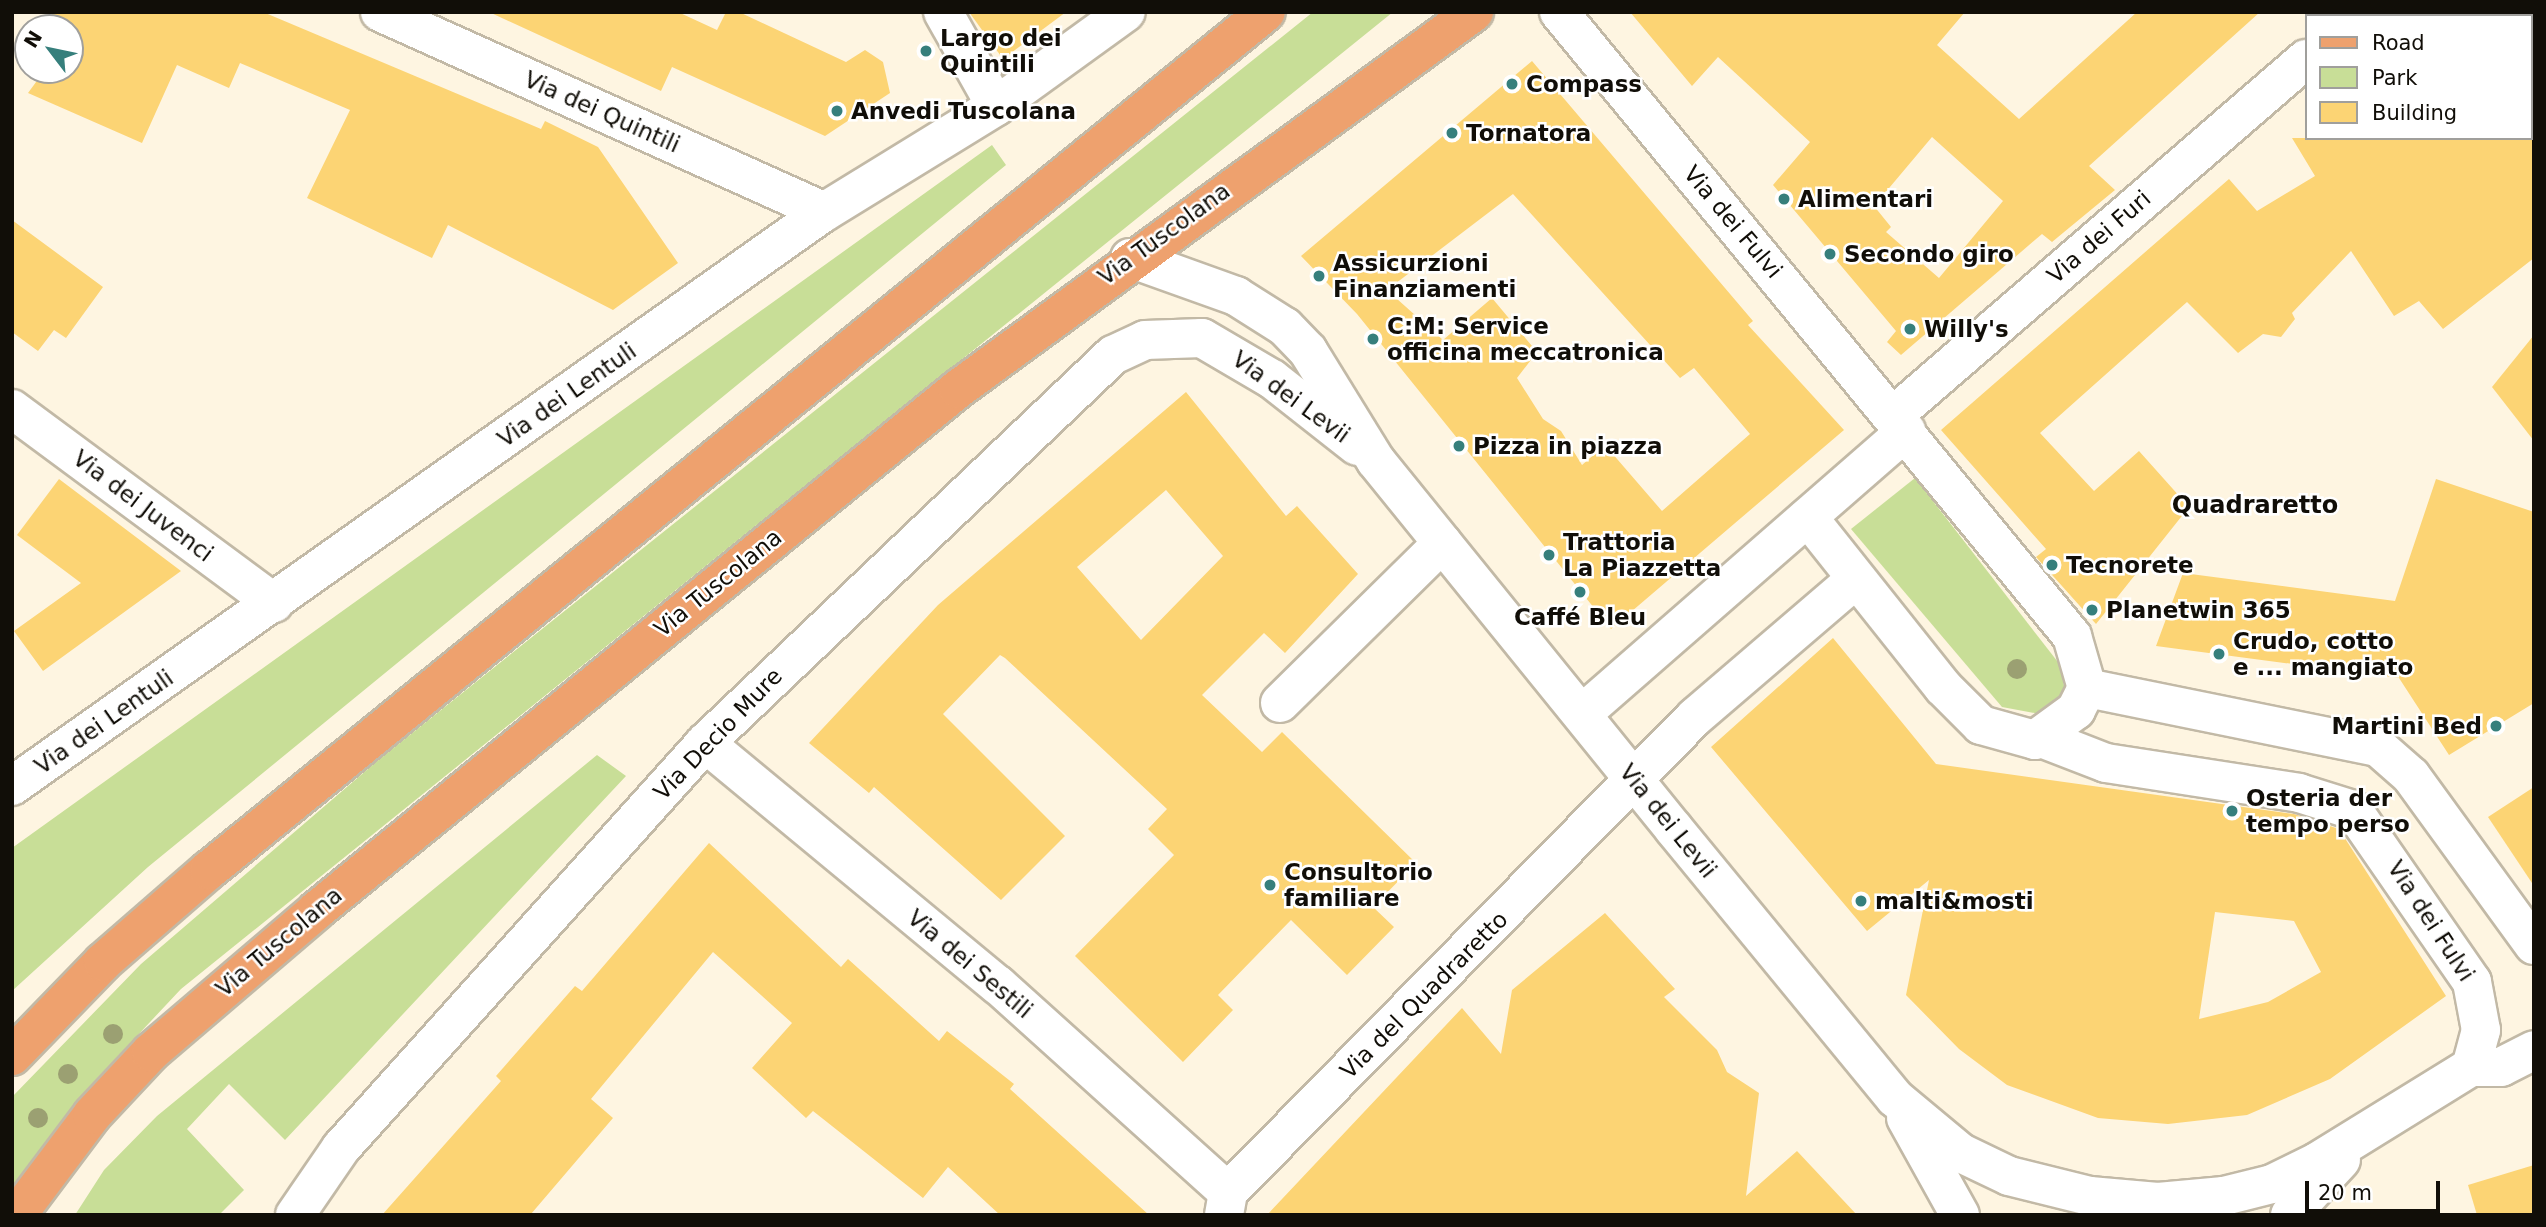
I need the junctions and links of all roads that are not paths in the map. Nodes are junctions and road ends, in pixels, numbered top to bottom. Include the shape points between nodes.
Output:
1 (380, 12) edge
2 (914, 12) edge
3 (1126, 12) edge
4 (1266, 12) edge
5 (1474, 12) edge
6 (1559, 12) edge
7 (952, 18) edge
8 (2304, 61) edge
9 (996, 106) junction
10 (824, 212) junction
11 (1130, 258) junction
12 (1202, 338) joint
13 (12, 409) edge
14 (1900, 424) junction
15 (1376, 461) junction
16 (1808, 517) junction
17 (1442, 543) junction
18 (1856, 579) junction
19 (274, 603) junction
20 (2087, 688) junction
21 (1280, 703) dead end
22 (1583, 713) junction
23 (2044, 739) junction
24 (705, 743) junction
25 (1635, 780) junction
26 (12, 786) edge
27 (2534, 945) edge
28 (2534, 1050) edge
29 (12, 1056) edge
30 (2471, 1067) junction
31 (1895, 1098) junction
32 (2362, 1138) junction
33 (1226, 1204) edge
34 (17, 1215) edge
35 (295, 1215) edge
36 (1960, 1215) edge
37 (2290, 1215) edge

1 - 10 street, Via dei Quintili
2 - 7 street
3 - 9 street, Via dei Lentuli
4 - 29 main road via 209,870 103,962
5 - 11 main road, Via Tuscolana
6 - 14 street, Via dei Fulvi
7 - 9 street
8 - 14 street, Via dei Furi
9 - 10 street, Via dei Lentuli
10 - 19 street, Via dei Lentuli
11 - 15 street, Via dei Levii via 1236,296 1285,327 1308,351
11 - 34 main road, Via Tuscolana via 937,406 258,959 110,1094
12 - 15 street, Via dei Levii via 1272,379
12 - 24 street, Via Decio Mure via 1145,340 1095,369
13 - 19 street, Via dei Juvenci
14 - 16 street, Via dei Furi
14 - 20 street, Via dei Fulvi via 2072,636
15 - 17 street, Via dei Levii
16 - 18 street, Via dei Fulvi
16 - 22 street, Via dei Furi
17 - 21 street
17 - 22 street, Via dei Levii
18 - 23 street, Via dei Fulvi via 1968,714 2008,737
18 - 25 street, Via del Quadraretto via 1695,717
19 - 26 street, Via dei Lentuli
20 - 23 street via 2067,721
20 - 27 street via 2378,747 2417,784
22 - 25 street, Via dei Levii
23 - 30 street, Via dei Fulvi via 2106,763 2299,793 2353,810 2472,982 2481,1030
24 - 33 street, Via dei Sestili via 998,985
24 - 35 street, Via Decio Mure via 341,1148
25 - 31 street, Via dei Levii
25 - 33 street, Via del Quadraretto
28 - 30 street via 2501,1067
30 - 32 street
31 - 32 street via 1961,1153 2009,1176 2131,1201 2187,1200 2260,1188
31 - 36 street
32 - 37 street

